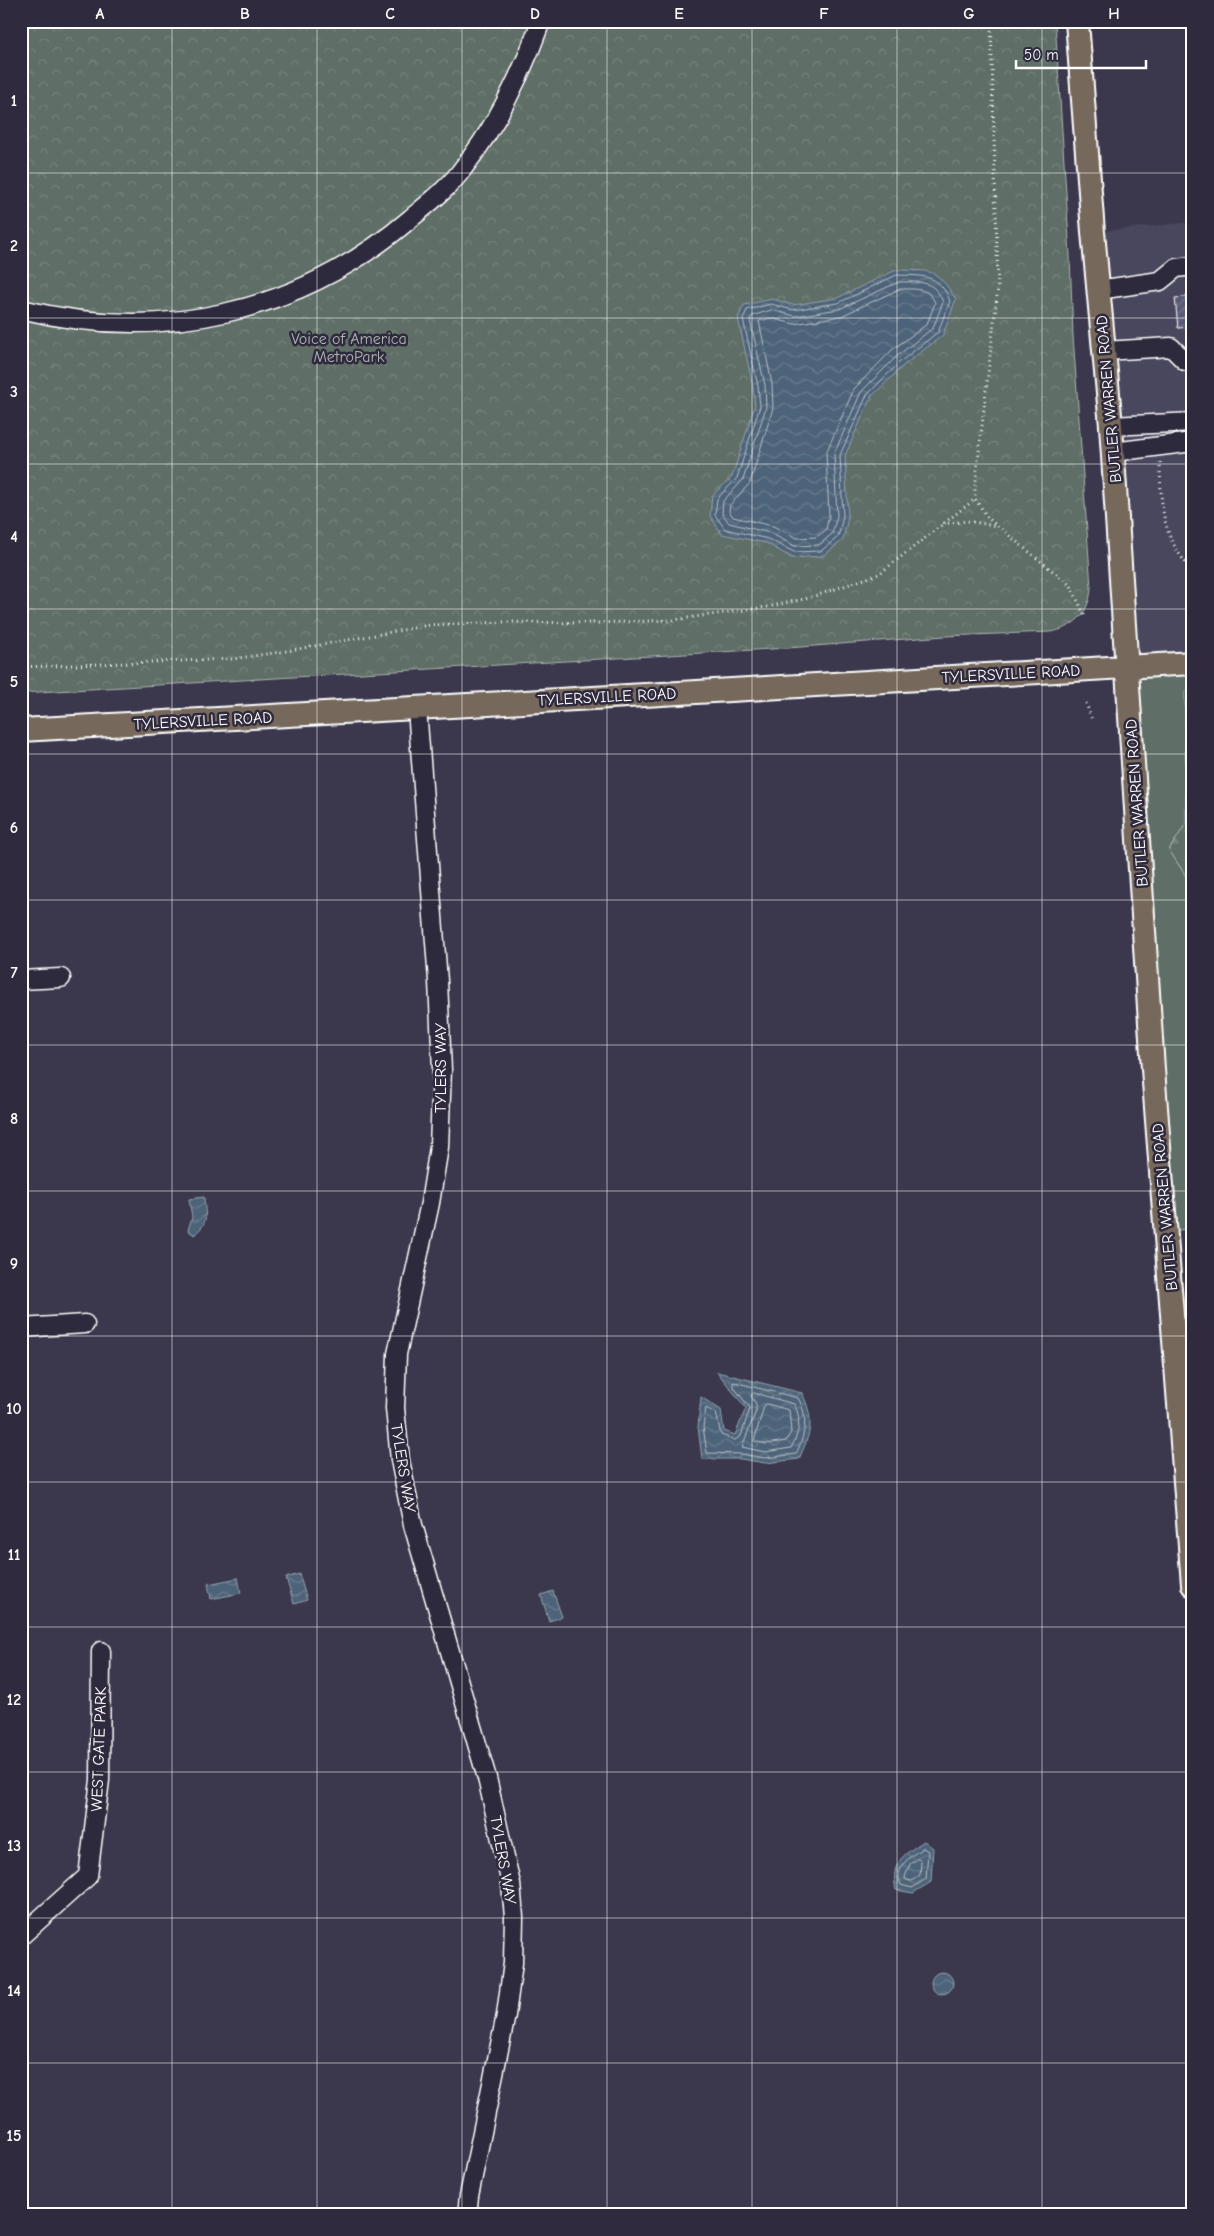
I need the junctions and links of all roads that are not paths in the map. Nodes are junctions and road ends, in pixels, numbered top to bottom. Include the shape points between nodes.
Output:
1 (541, 21) edge
2 (1077, 21) edge
3 (1193, 266) edge
4 (1098, 290) junction
5 (21, 309) edge
6 (1104, 351) junction
7 (1193, 360) edge
8 (1193, 422) edge
9 (1111, 426) junction
10 (1193, 442) edge
11 (1113, 452) junction
12 (1193, 663) edge
13 (1127, 667) junction
14 (417, 709) junction
15 (21, 730) edge
16 (61, 978) dead end
17 (21, 980) edge
18 (84, 1324) dead end
19 (21, 1328) edge
20 (1185, 1356) edge
21 (1193, 1585) edge
22 (102, 1651) dead end
23 (21, 1936) edge
24 (467, 2215) edge

1 - 5 street via 527,60 497,120 463,169 382,244 360,257 264,302 229,313 187,320 154,324 101,322
2 - 4 main road, BUTLER WARREN ROAD
3 - 4 street via 1176,268 1160,281
4 - 6 main road, BUTLER WARREN ROAD
6 - 7 street via 1171,347 1185,361
6 - 9 main road, BUTLER WARREN ROAD
8 - 9 street
9 - 11 main road, BUTLER WARREN ROAD
10 - 11 street
11 - 13 main road, BUTLER WARREN ROAD
12 - 13 main road, TYLERSVILLE ROAD
13 - 14 main road, TYLERSVILLE ROAD
13 - 20 main road, BUTLER WARREN ROAD via 1153,1069
14 - 15 main road, TYLERSVILLE ROAD
14 - 24 street, TYLERS WAY via 438,981 441,1089 439,1147 397,1354 395,1408 400,1460 413,1524 487,1778 511,1884 514,1917 513,1963 506,2015
16 - 17 street
18 - 19 street
20 - 21 main road, BUTLER WARREN ROAD
22 - 23 street, WEST GATE PARK via 100,1780 88,1876

